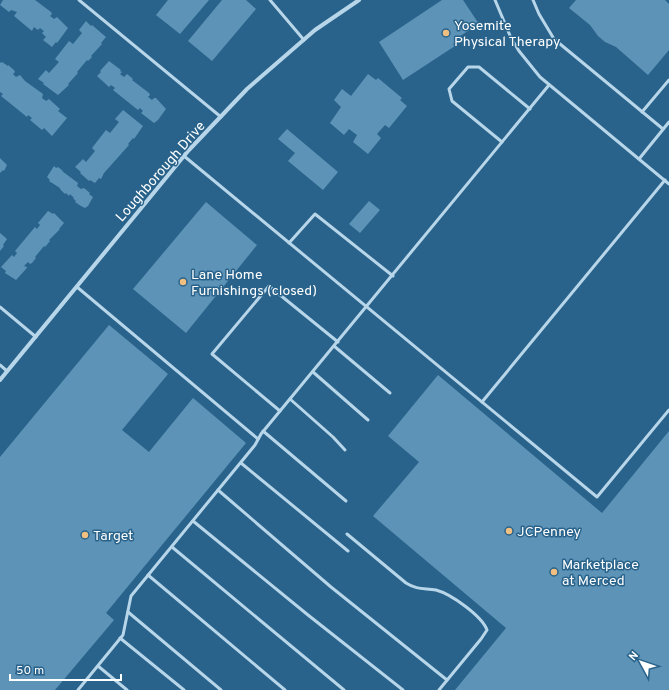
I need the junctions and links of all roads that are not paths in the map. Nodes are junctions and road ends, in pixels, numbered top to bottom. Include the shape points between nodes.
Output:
1 (80, 0) edge
2 (270, 0) edge
3 (359, 0) edge
4 (495, 0) edge
5 (533, 0) edge
6 (304, 40) junction
7 (669, 80) edge
8 (549, 85) junction
9 (530, 108) junction
10 (642, 112) junction
11 (221, 117) junction
12 (669, 122) edge
13 (663, 129) junction
14 (502, 142) junction
15 (184, 156) junction
16 (639, 159) junction
17 (665, 180) junction
18 (669, 184) edge
19 (289, 243) junction
20 (392, 276) junction
21 (77, 286) junction
22 (0, 307) edge
23 (367, 307) junction
24 (36, 337) junction
25 (338, 342) junction
26 (334, 346) junction
27 (0, 365) edge
28 (7, 371) junction
29 (313, 372) junction
30 (0, 380) edge
31 (390, 393) dead end
32 (290, 399) junction
33 (482, 402) junction
34 (669, 410) edge
35 (280, 411) junction
36 (368, 420) dead end
37 (263, 432) junction
38 (258, 439) junction
39 (345, 450) dead end
40 (241, 463) junction
41 (218, 490) junction
42 (346, 502) dead end
43 (193, 521) junction
44 (347, 534) dead end
45 (172, 547) junction
46 (348, 551) dead end
47 (148, 575) junction
48 (128, 612) junction
49 (120, 638) junction
50 (98, 666) junction
51 (447, 680) junction
52 (78, 690) edge
53 (127, 690) edge
54 (184, 690) edge
55 (221, 690) edge
56 (285, 690) edge
57 (344, 690) edge
58 (403, 690) edge
59 (439, 690) edge

1 - 11 lane
2 - 6 lane
3 - 6 street, Loughborough Drive
4 - 8 lane via 519,51
5 - 10 lane via 554,39
6 - 11 street, Loughborough Drive via 247,89
7 - 10 lane
8 - 9 lane
8 - 16 lane
9 - 14 lane
9 - 14 lane via 480,67 468,67 449,89 452,101
10 - 13 lane
11 - 15 street, Loughborough Drive
12 - 13 lane
13 - 16 lane
14 - 20 lane
15 - 19 lane
15 - 21 street, Loughborough Drive
16 - 17 lane
17 - 18 lane
17 - 33 lane
19 - 20 lane via 315,214
19 - 23 lane
20 - 23 lane
21 - 24 street, Loughborough Drive
21 - 38 lane
22 - 24 lane
23 - 25 lane
23 - 33 lane
24 - 28 street, Loughborough Drive
25 - 26 lane
25 - 35 lane via 269,286 212,354
26 - 29 lane
26 - 31 lane
27 - 28 lane
28 - 30 street, Loughborough Drive
29 - 32 lane
29 - 36 lane
32 - 35 lane
32 - 39 lane
33 - 34 lane via 597,497
35 - 37 lane
37 - 38 lane
37 - 42 lane
38 - 40 lane
40 - 41 lane
40 - 46 lane
41 - 43 lane
41 - 51 lane via 331,587
43 - 45 lane
43 - 58 lane
44 - 51 lane via 413,588 436,590 448,595 484,623 487,630
45 - 47 lane
45 - 57 lane
47 - 48 lane via 131,596
47 - 56 lane
48 - 49 lane
48 - 55 lane
49 - 50 lane
49 - 54 lane
50 - 52 lane
50 - 53 lane
51 - 59 lane

